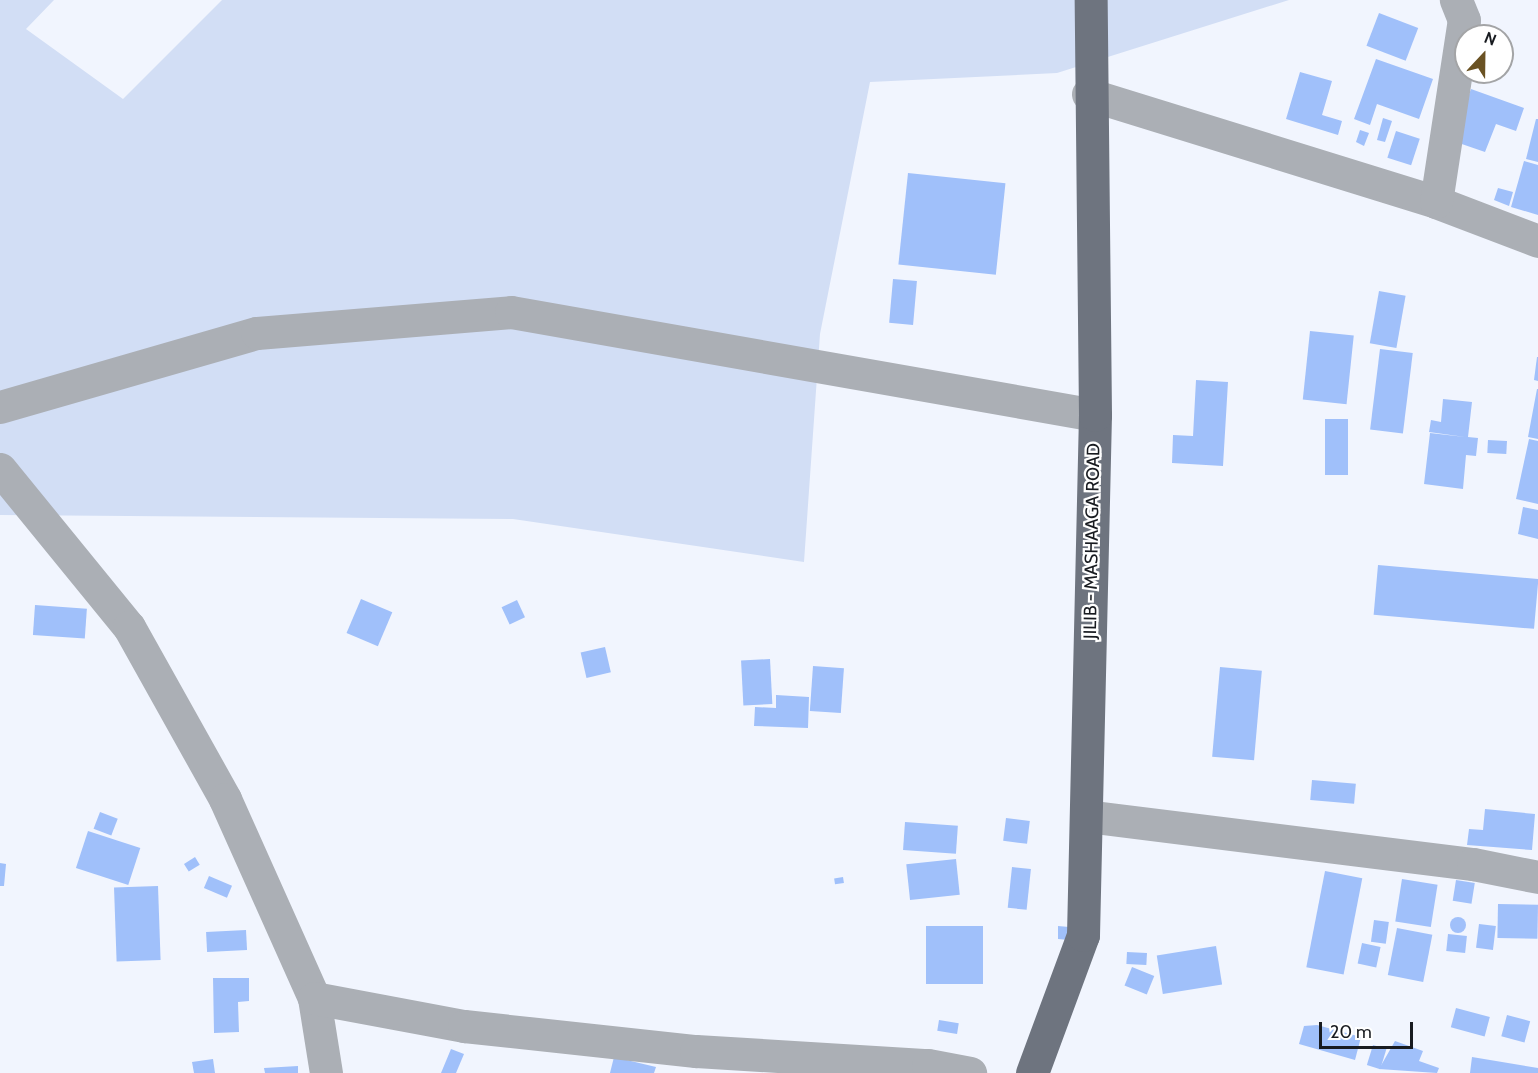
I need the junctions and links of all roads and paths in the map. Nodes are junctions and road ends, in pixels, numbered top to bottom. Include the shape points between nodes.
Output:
1 (1091, 0) edge
2 (1456, 0) edge
3 (1088, 94) junction
4 (1436, 202) junction
5 (1538, 242) edge
6 (0, 407) edge
7 (1095, 415) junction
8 (0, 469) edge
9 (1086, 816) junction
10 (1538, 877) edge
11 (314, 998) junction
12 (326, 1073) edge
13 (970, 1073) edge
14 (1032, 1073) edge

1 - 3 main road, JILIB - MASHAAGA ROAD
2 - 4 street via 1464,20
3 - 4 street
3 - 7 main road, JILIB - MASHAAGA ROAD
4 - 5 street
6 - 7 street via 257,333 511,312
7 - 9 main road, JILIB - MASHAAGA ROAD
8 - 11 street via 129,627 225,799
9 - 10 street via 1473,864
9 - 14 main road, JILIB - MASHAAGA ROAD via 1083,935
11 - 12 street
11 - 13 street via 476,1027 696,1052 928,1065

